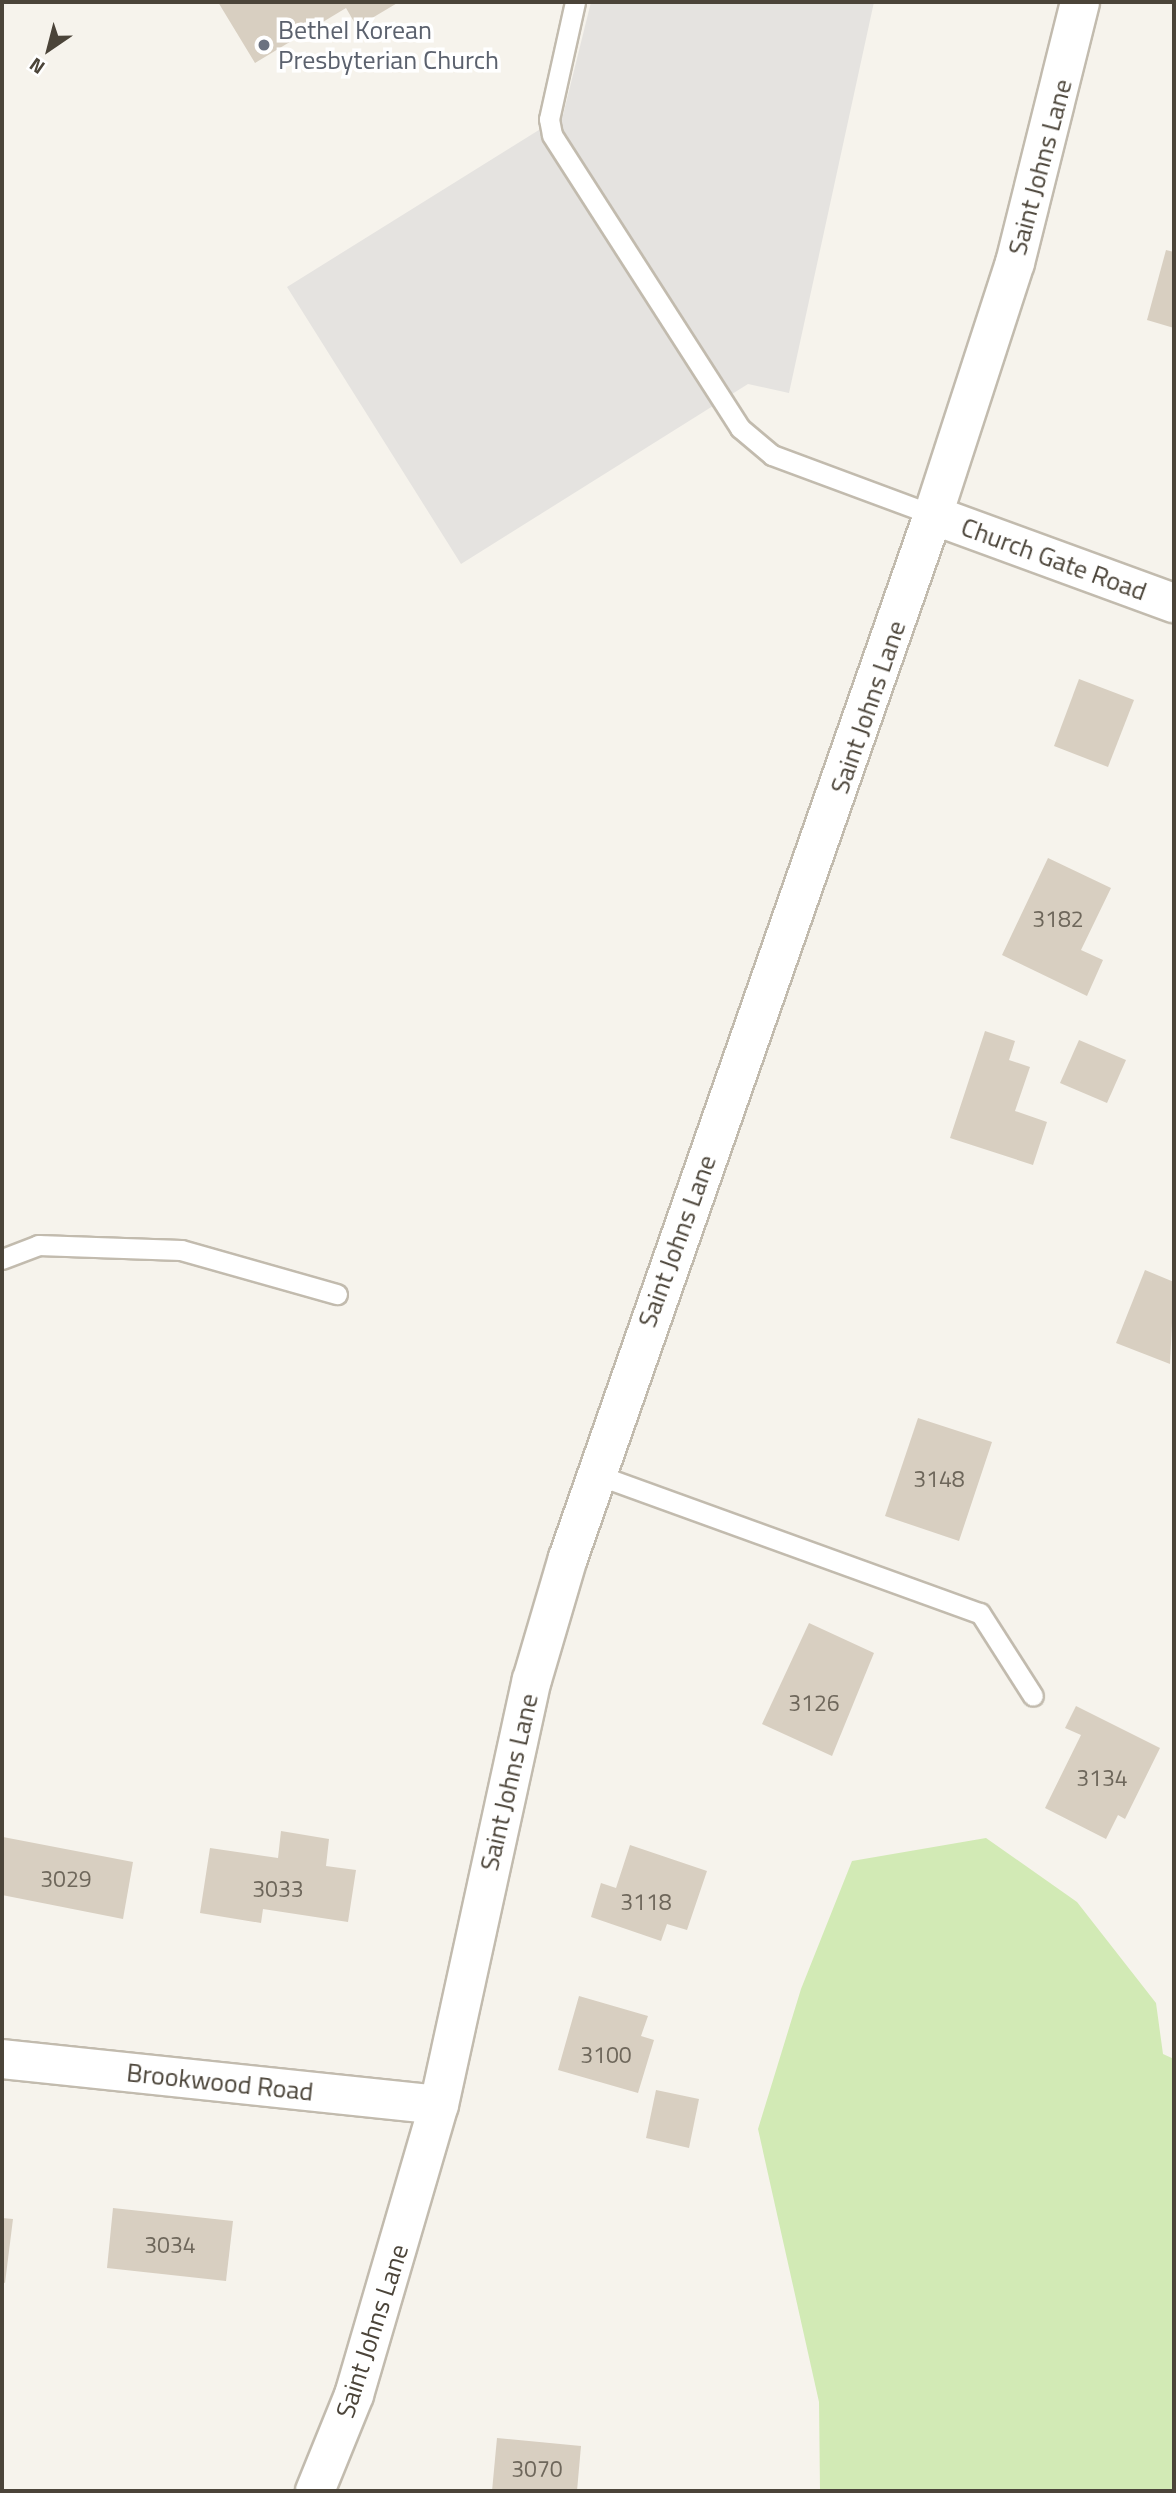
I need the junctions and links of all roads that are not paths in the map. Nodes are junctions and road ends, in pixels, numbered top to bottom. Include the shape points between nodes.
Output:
1 (575, 2) edge
2 (1080, 2) edge
3 (933, 515) junction
4 (1174, 603) edge
5 (2, 1259) edge
6 (337, 1294) dead end
7 (595, 1474) junction
8 (1033, 1696) dead end
9 (2, 2059) edge
10 (439, 2105) junction
11 (315, 2491) edge

1 - 3 lane via 549,118 552,135 740,428 792,465
2 - 3 street, Saint Johns Lane via 1015,262
3 - 4 street, Church Gate Road
3 - 7 street, Saint Johns Lane via 798,913
5 - 6 lane via 38,1245 181,1250
7 - 8 lane via 980,1613
7 - 10 street, Saint Johns Lane via 532,1680
9 - 10 street, Brookwood Road
10 - 11 street, Saint Johns Lane via 354,2395

